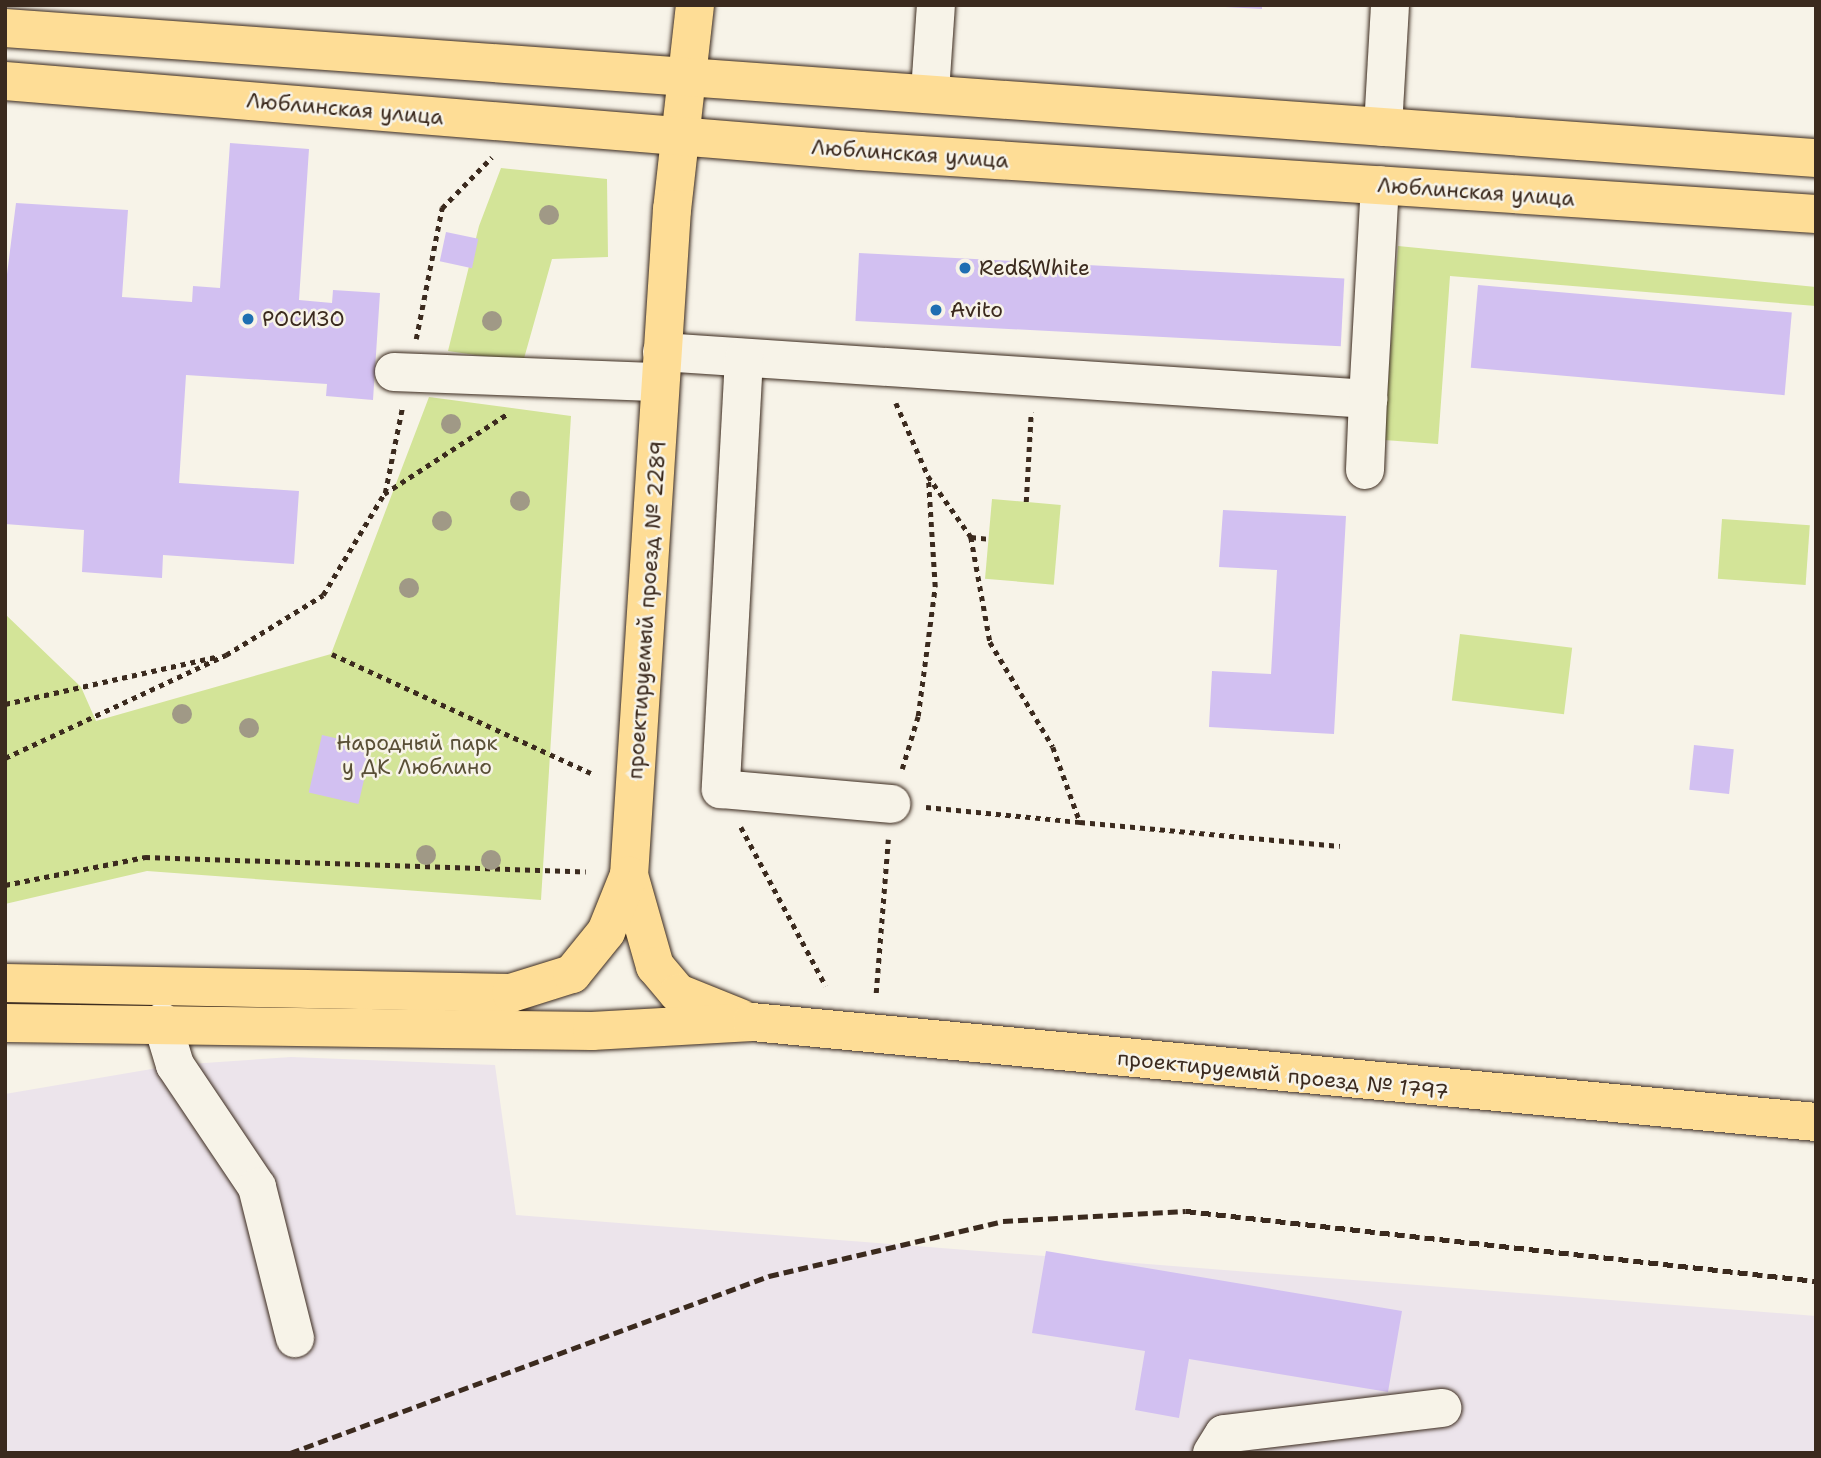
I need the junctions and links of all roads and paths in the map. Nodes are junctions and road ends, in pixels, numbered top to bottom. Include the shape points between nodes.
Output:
1 (695, 5) edge
2 (936, 5) edge
3 (1390, 5) edge
4 (5, 28) edge
5 (690, 75) junction
6 (5, 81) edge
7 (930, 92) junction
8 (1382, 127) junction
9 (682, 137) junction
10 (492, 157) dead end
11 (1816, 158) edge
12 (1380, 186) junction
13 (1816, 214) edge
14 (744, 358) junction
15 (661, 367) junction
16 (881, 367) junction
17 (401, 372) junction
18 (1033, 377) junction
19 (1368, 399) junction
20 (512, 411) dead end
21 (1365, 470) dead end
22 (928, 476) junction
23 (384, 494) junction
24 (1026, 502) dead end
25 (971, 537) junction
26 (989, 539) dead end
27 (332, 654) dead end
28 (226, 655) junction
29 (5, 704) edge
30 (5, 758) edge
31 (591, 773) dead end
32 (721, 789) junction
33 (891, 804) junction
34 (1080, 822) junction
35 (1340, 846) dead end
36 (586, 872) dead end
37 (629, 875) junction
38 (5, 885) edge
39 (5, 983) edge
40 (826, 986) dead end
41 (876, 993) dead end
42 (162, 1022) junction
43 (752, 1022) junction
44 (5, 1023) edge
45 (1816, 1122) edge
46 (295, 1338) dead end
47 (1442, 1408) dead end
48 (1212, 1453) edge

1 - 5 main road, проектируемый проезд № 2289
2 - 7 lane
3 - 8 lane
4 - 5 main road
5 - 7 main road
5 - 9 main road, проектируемый проезд № 2289
6 - 9 main road, Люблинская улица
7 - 8 main road
8 - 11 main road
9 - 12 main road, Люблинская улица
9 - 15 main road, проектируемый проезд № 2289
10 - 17 path via 442,208
12 - 13 main road, Люблинская улица
12 - 19 lane
14 - 15 lane
14 - 16 lane
14 - 32 lane
15 - 17 lane
15 - 37 main road, проектируемый проезд № 2289
16 - 18 lane
16 - 22 path
17 - 23 path
18 - 19 lane
18 - 24 path
19 - 21 lane
20 - 23 path
22 - 25 path
22 - 33 path via 935,587 918,716
23 - 28 path via 323,595
25 - 26 path
25 - 34 path via 990,642 1054,747
27 - 31 path
28 - 29 path
28 - 30 path
32 - 33 lane
32 - 40 path
33 - 34 path
33 - 41 path
34 - 35 path
36 - 38 path via 145,857
37 - 39 main road via 606,933 572,974 512,993
37 - 43 main road, проектируемый проезд № 2289 via 642,931 663,975 678,993
42 - 43 main road via 592,1031
42 - 44 main road
42 - 46 lane via 174,1065 257,1187
43 - 45 main road, проектируемый проезд № 1797
47 - 48 lane via 1224,1434

